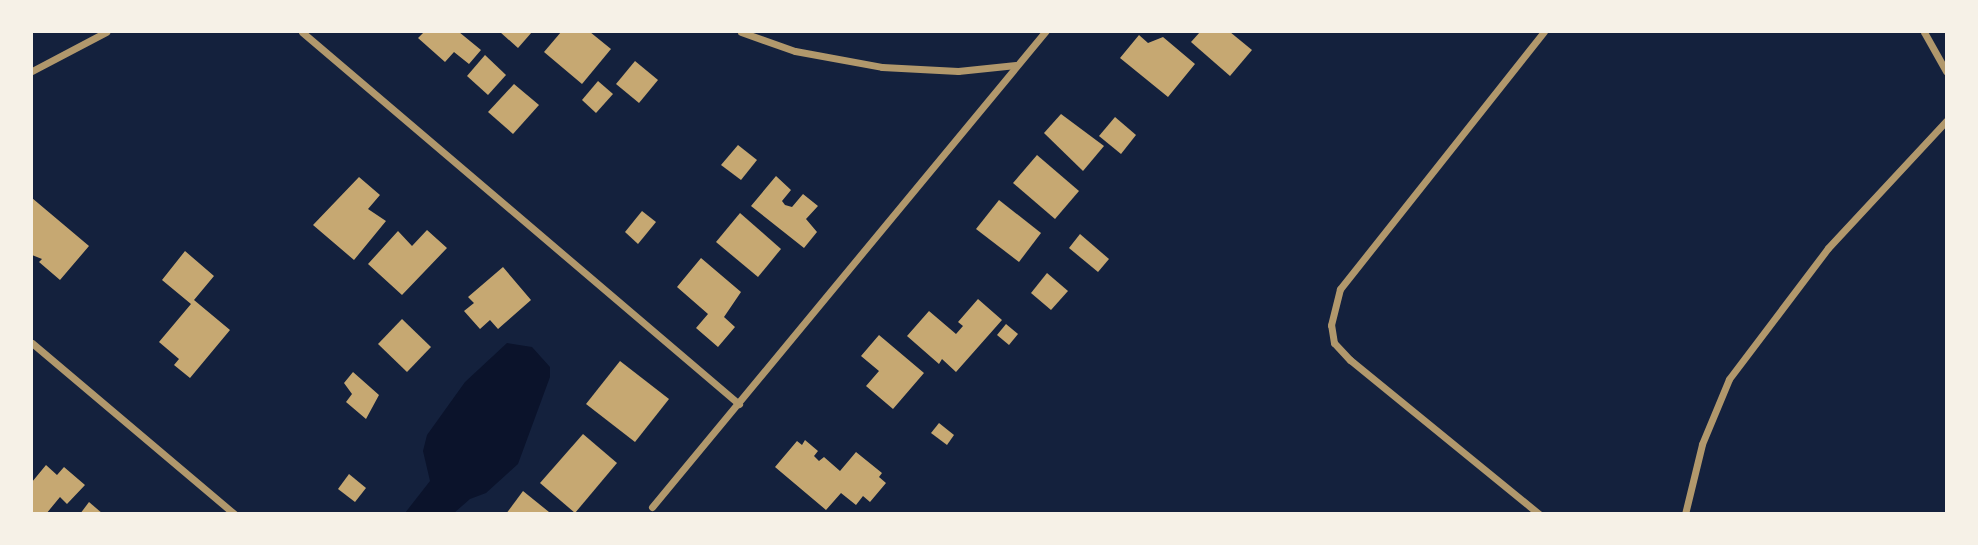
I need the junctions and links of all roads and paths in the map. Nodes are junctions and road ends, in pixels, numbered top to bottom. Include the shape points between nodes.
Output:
1 (106, 32) edge
2 (302, 32) edge
3 (741, 32) edge
4 (1045, 32) edge
5 (1544, 32) edge
6 (1924, 32) edge
7 (1016, 65) junction
8 (32, 71) edge
9 (1947, 71) edge
10 (1947, 121) edge
11 (32, 342) edge
12 (739, 404) junction
13 (652, 507) dead end
14 (234, 513) edge
15 (1539, 513) edge
16 (1685, 513) edge

1 - 8 street
2 - 12 street
3 - 7 street via 795,51 882,67 958,71
4 - 7 street
5 - 15 street via 1340,289 1331,325 1334,343 1350,360
6 - 9 street
7 - 12 street
10 - 16 street via 1828,248 1729,379 1702,444
11 - 14 street
12 - 13 street

